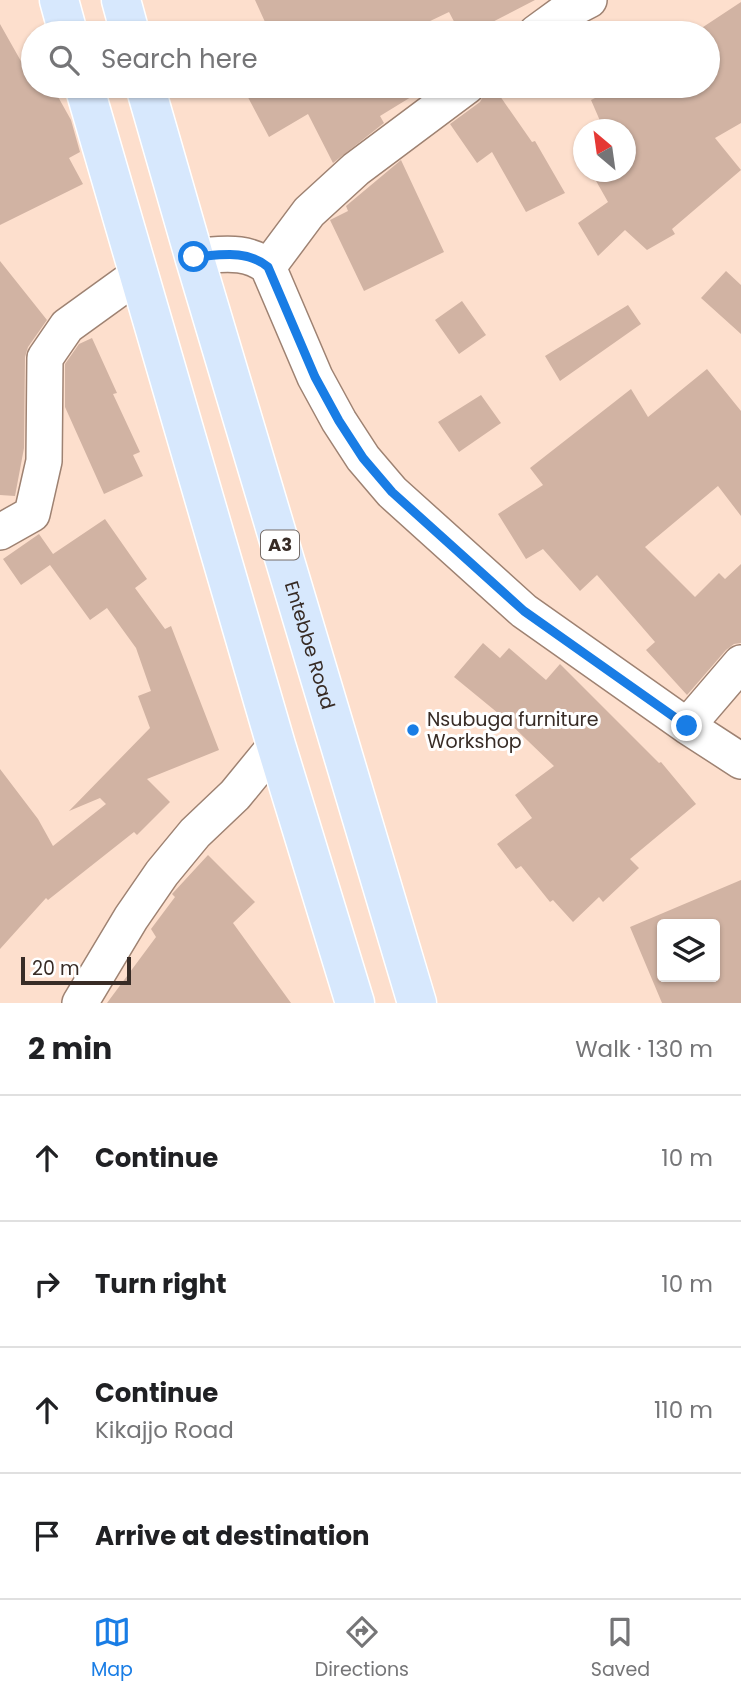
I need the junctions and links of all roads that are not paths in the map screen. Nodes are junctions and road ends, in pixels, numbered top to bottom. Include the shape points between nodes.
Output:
1 (59, 0) edge
2 (121, 0) edge
3 (589, 0) edge
4 (65, 21) edge
5 (127, 21) edge
6 (552, 21) edge
7 (88, 98) edge
8 (148, 98) edge
9 (451, 98) edge
10 (194, 257) junction
11 (268, 267) junction
12 (139, 274) junction
13 (0, 533) edge
14 (741, 663) edge
15 (687, 726) junction
16 (276, 745) junction
17 (741, 761) edge
18 (80, 1003) edge
19 (355, 1003) edge
20 (417, 1003) edge

1 - 4 main road
2 - 5 main road
3 - 6 street
7 - 12 main road
8 - 10 main road, Entebbe Road / A3
9 - 11 street via 356,169 309,212
10 - 11 street via 243,254
10 - 20 main road, Entebbe Road / A3
11 - 15 street via 339,421 392,492 524,611
12 - 13 street via 67,326 46,358 44,461 32,514
12 - 16 main road
14 - 15 street
15 - 17 street
16 - 18 street via 162,873
16 - 19 main road

